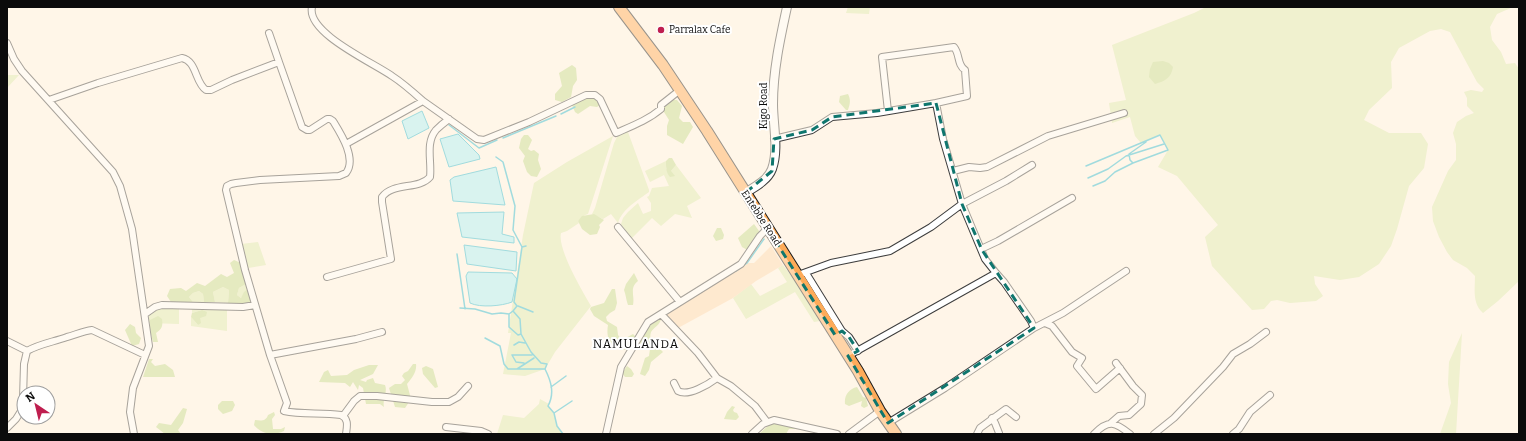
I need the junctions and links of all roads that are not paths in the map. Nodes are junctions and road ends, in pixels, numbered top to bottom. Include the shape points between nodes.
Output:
1 (312, 7) edge
2 (619, 7) edge
3 (788, 7) edge
4 (268, 33) dead end
5 (7, 43) edge
6 (279, 62) junction
7 (680, 90) junction
8 (49, 100) junction
9 (423, 101) junction
10 (936, 103) junction
11 (888, 111) junction
12 (1124, 113) dead end
13 (449, 119) junction
14 (774, 139) junction
15 (346, 144) junction
16 (1032, 165) dead end
17 (953, 171) junction
18 (745, 193) junction
19 (1072, 198) dead end
20 (962, 204) junction
21 (618, 227) dead end
22 (768, 228) junction
23 (981, 249) junction
24 (1126, 271) dead end
25 (996, 273) junction
26 (802, 274) junction
27 (327, 276) dead end
28 (680, 302) junction
29 (255, 305) junction
30 (145, 314) junction
31 (661, 314) junction
32 (1045, 323) junction
33 (1034, 328) junction
34 (382, 332) dead end
35 (1266, 332) dead end
36 (7, 341) edge
37 (27, 351) junction
38 (853, 354) junction
39 (145, 355) junction
40 (270, 355) junction
41 (717, 378) junction
42 (674, 383) dead end
43 (468, 386) dead end
44 (1270, 395) dead end
45 (880, 411) junction
46 (343, 416) junction
47 (1016, 417) dead end
48 (992, 418) junction
49 (767, 422) junction
50 (888, 423) junction
51 (1111, 423) junction
52 (446, 427) dead end
53 (7, 428) edge
54 (999, 433) dead end
55 (134, 434) edge
56 (346, 434) edge
57 (488, 434) edge
58 (606, 434) edge
59 (752, 434) edge
60 (837, 434) edge
61 (849, 434) edge
62 (896, 434) edge
63 (977, 434) edge
64 (1094, 434) edge
65 (1130, 434) edge
66 (1154, 434) edge
67 (1233, 434) edge

1 - 9 street via 313,17 330,37 394,77
2 - 7 main road, Entebbe Road
3 - 14 street, Kigo Road via 777,53 774,81
4 - 6 street
5 - 8 street via 22,71
6 - 8 street via 206,90 188,60 182,58
6 - 15 street via 302,127 310,130 330,119
7 - 13 street via 661,105 661,109 656,113 616,133 600,99 595,95 586,95 484,140
7 - 18 main road, Entebbe Road
8 - 30 street via 117,179 132,229
9 - 13 street
9 - 15 street
10 - 11 street
10 - 11 street via 967,96 965,70 960,65 958,52 954,47 882,57
10 - 17 street
11 - 14 street via 832,117 812,130
12 - 17 street via 1048,136 987,167 969,167
13 - 27 street via 436,130 433,137 429,152 430,177 382,197 391,259
14 - 18 street, Kigo Road via 772,171
15 - 29 street via 350,164 343,175 260,180 227,186 226,196
16 - 20 street
17 - 20 street
18 - 22 main road, Entebbe Road
19 - 23 street
20 - 23 street
20 - 26 street via 931,227 890,251 838,261
21 - 28 street
22 - 26 main road, Entebbe Road
22 - 28 street via 741,264
23 - 25 street
24 - 32 street
25 - 33 street
25 - 38 street
26 - 38 main road, Entebbe Road
28 - 31 street
29 - 30 street via 162,305
29 - 40 street
30 - 39 street via 149,346
31 - 41 street via 698,353
31 - 58 street via 648,322 621,367
32 - 33 street
32 - 51 street via 1052,326 1072,352 1082,358 1078,366 1096,389 1118,365 1142,395 1141,404 1129,415 1119,416
33 - 50 street
34 - 40 street
35 - 66 street via 1233,354 1174,418
36 - 37 street
37 - 39 street via 85,330 92,330
37 - 53 street via 21,411
38 - 45 main road, Entebbe Road
39 - 55 street via 131,399 130,412
40 - 46 street via 287,403 284,411
41 - 42 street via 686,393 678,391
41 - 49 street via 753,404
43 - 46 street via 456,399 449,402 360,396
44 - 67 street via 1250,412
45 - 50 main road, Entebbe Road
45 - 61 street
46 - 56 street via 347,420
47 - 48 street via 1006,409
48 - 54 street
48 - 63 street
49 - 59 street
49 - 60 street via 778,420
50 - 62 main road, Entebbe Road
51 - 64 street via 1104,425
51 - 65 street
52 - 57 street

